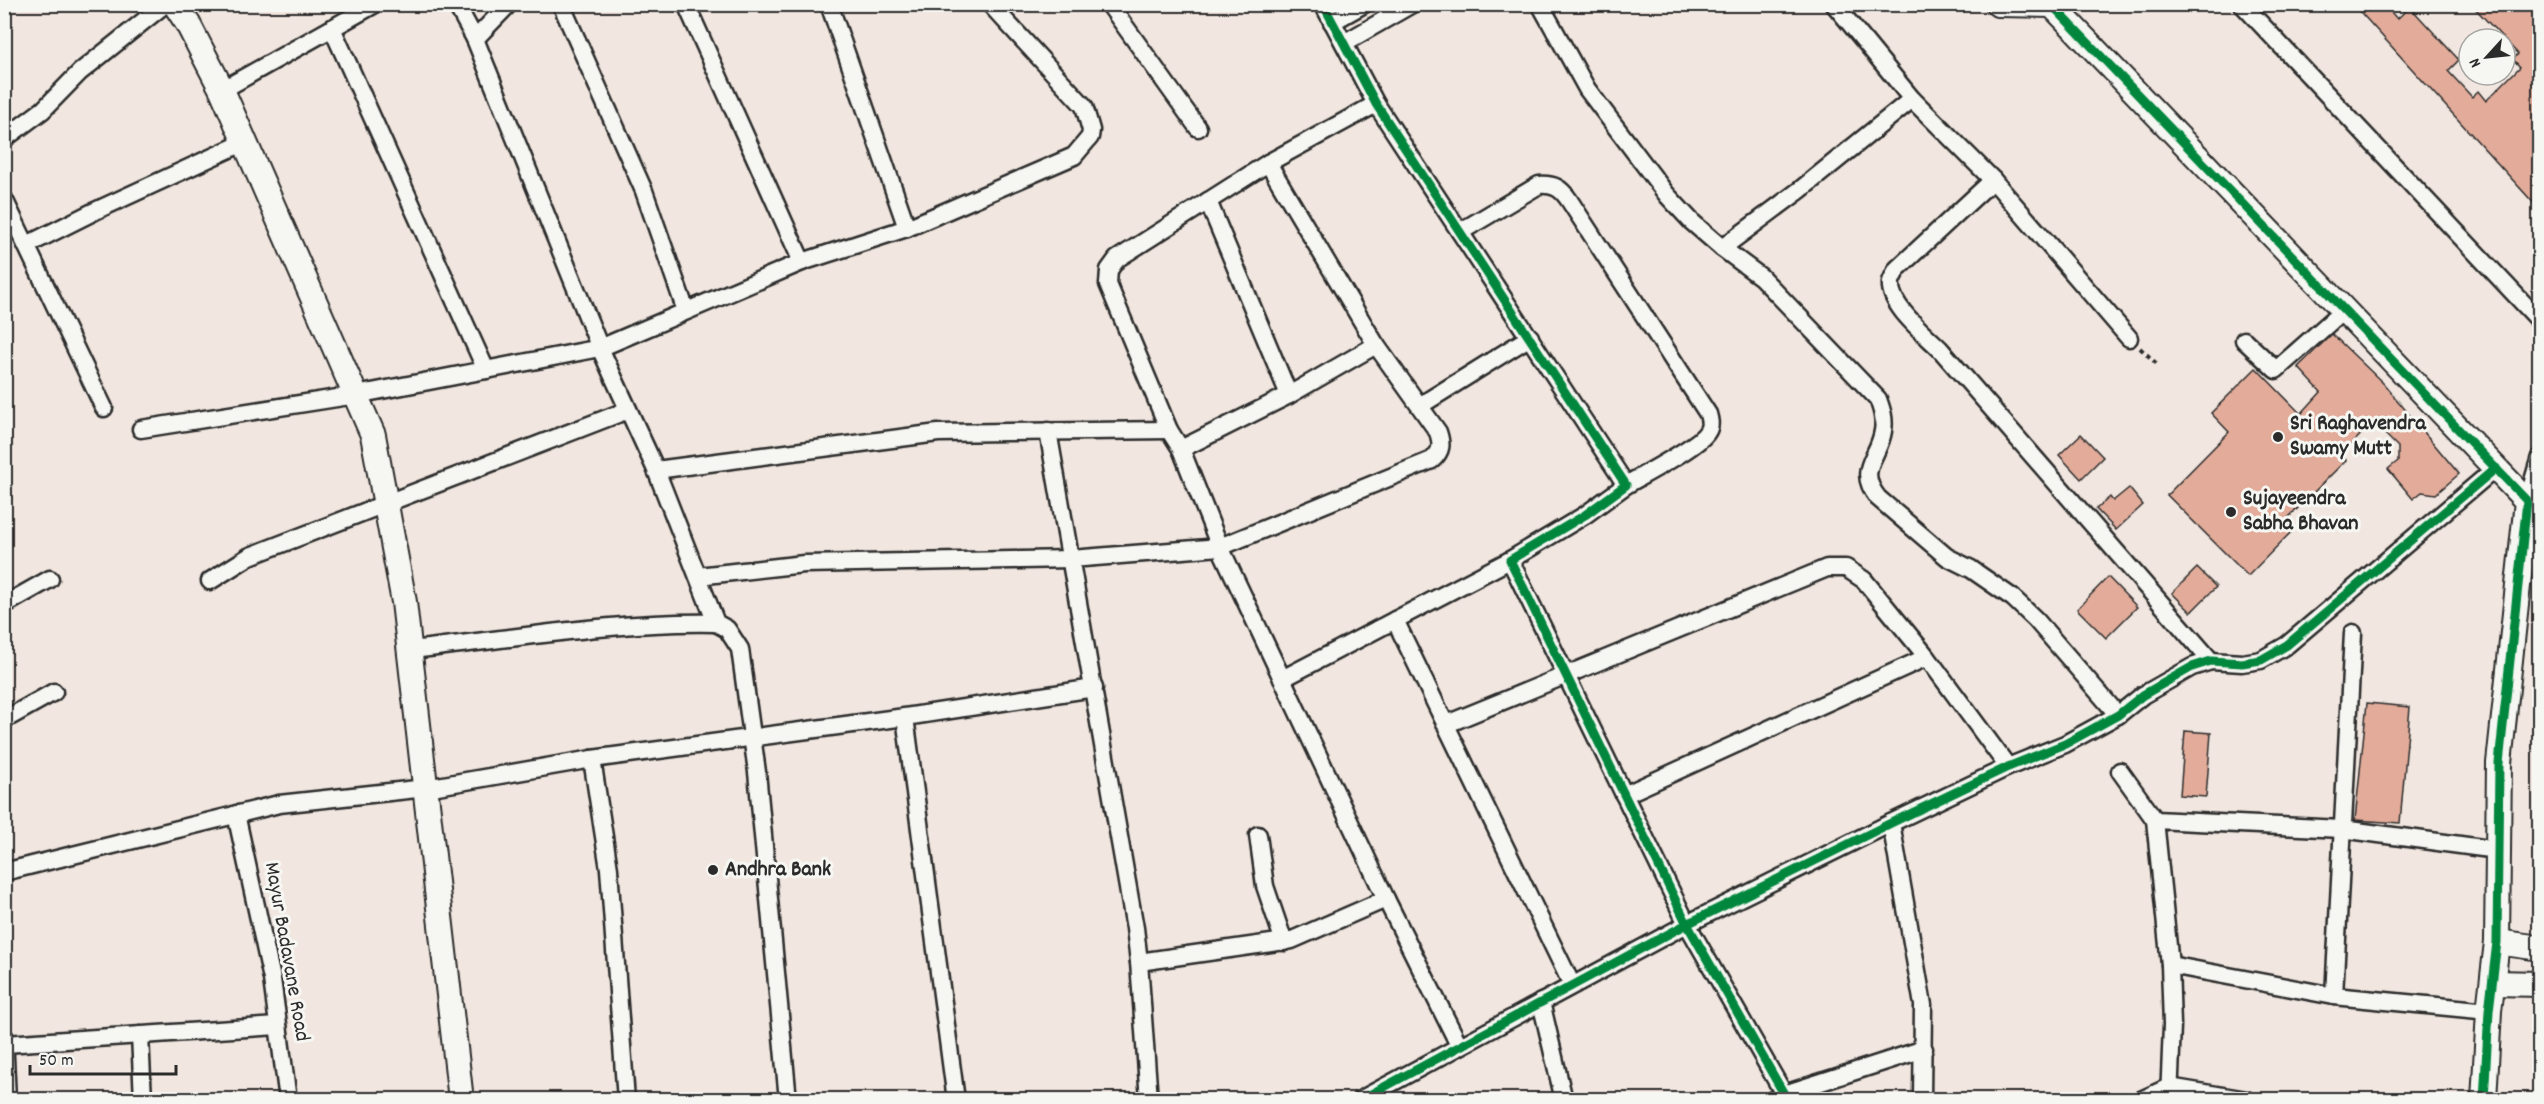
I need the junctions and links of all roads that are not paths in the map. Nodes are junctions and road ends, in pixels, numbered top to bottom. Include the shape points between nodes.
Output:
1 (165, 4) edge
2 (175, 4) edge
3 (375, 4) edge
4 (456, 4) edge
5 (509, 4) edge
6 (561, 4) edge
7 (686, 4) edge
8 (829, 4) edge
9 (990, 4) edge
10 (1323, 4) edge
11 (1364, 4) edge
12 (1413, 4) edge
13 (1540, 4) edge
14 (1834, 4) edge
15 (1998, 4) edge
16 (2242, 4) edge
17 (2053, 5) edge
18 (1113, 6) edge
19 (1332, 22) junction
20 (332, 28) junction
21 (475, 39) junction
22 (1344, 43) junction
23 (222, 90) junction
24 (1912, 99) junction
25 (1376, 104) junction
26 (1198, 128) dead end
27 (4, 139) edge
28 (245, 142) junction
29 (1268, 163) junction
30 (1993, 180) junction
31 (4, 199) edge
32 (1208, 201) junction
33 (907, 228) junction
34 (1460, 232) junction
35 (27, 245) junction
36 (1722, 248) junction
37 (802, 262) junction
38 (2345, 309) junction
39 (686, 311) junction
40 (2540, 321) edge
41 (1530, 337) junction
42 (2129, 338) dead end
43 (2244, 340) dead end
44 (1376, 345) junction
45 (602, 353) junction
46 (486, 370) junction
47 (356, 395) junction
48 (1289, 395) junction
49 (626, 405) junction
50 (1421, 405) junction
51 (104, 408) dead end
52 (141, 429) dead end
53 (1169, 430) junction
54 (1048, 431) junction
55 (1180, 449) junction
56 (2540, 457) edge
57 (2496, 468) junction
58 (656, 470) junction
59 (1626, 485) junction
60 (2527, 501) junction
61 (386, 504) junction
62 (1220, 547) junction
63 (1071, 560) junction
64 (1510, 560) junction
65 (698, 576) junction
66 (50, 579) dead end
67 (210, 580) dead end
68 (4, 605) edge
69 (1395, 620) junction
70 (716, 623) junction
71 (2353, 633) dead end
72 (410, 650) junction
73 (1927, 657) junction
74 (2211, 661) junction
75 (1565, 676) junction
76 (1282, 679) junction
77 (1094, 688) junction
78 (54, 692) dead end
79 (2118, 715) junction
80 (905, 717) junction
81 (4, 720) edge
82 (1447, 724) junction
83 (752, 738) junction
84 (592, 759) junction
85 (2008, 767) junction
86 (2121, 771) dead end
87 (426, 788) junction
88 (1624, 795) junction
89 (236, 814) junction
90 (2155, 820) junction
91 (1891, 823) junction
92 (2342, 829) junction
93 (1258, 835) dead end
94 (2497, 850) junction
95 (4, 872) edge
96 (1386, 899) junction
97 (1687, 924) junction
98 (1284, 942) junction
99 (2497, 942) junction
100 (2540, 948) edge
101 (1139, 962) junction
102 (2170, 965) junction
103 (2494, 983) junction
104 (2540, 984) edge
105 (1572, 985) junction
106 (2334, 996) junction
107 (1541, 1002) junction
108 (2489, 1011) junction
109 (278, 1026) junction
110 (140, 1035) junction
111 (4, 1036) edge
112 (5, 1044) edge
113 (1459, 1045) junction
114 (1924, 1049) junction
115 (2169, 1093) edge
116 (1779, 1097) edge
117 (7, 1100) edge
118 (143, 1100) edge
119 (288, 1100) edge
120 (461, 1100) edge
121 (626, 1100) edge
122 (789, 1100) edge
123 (956, 1100) edge
124 (1149, 1100) edge
125 (1360, 1100) edge
126 (1564, 1100) edge
127 (1922, 1100) edge
128 (2141, 1100) edge
129 (2247, 1100) edge
130 (2484, 1100) edge

1 - 27 street
2 - 23 street
3 - 20 street
4 - 21 street
5 - 21 street
6 - 39 street via 644,191
7 - 37 street
8 - 33 street
9 - 33 street via 1084,106 1091,122 1090,137 1074,156
10 - 19 street
11 - 19 street
12 - 22 street
13 - 36 street via 1587,89 1667,195
14 - 24 street
15 - 17 street
16 - 40 street
17 - 38 street
18 - 26 street
19 - 22 street
20 - 23 street
20 - 46 street
21 - 45 street
22 - 25 street
23 - 28 street
24 - 30 street
24 - 36 street
25 - 29 street
25 - 34 street
28 - 35 street
28 - 47 street
29 - 32 street
29 - 44 street
30 - 42 street
30 - 74 street via 1897,269 1891,281 1893,296
31 - 35 street
32 - 48 street
32 - 53 street via 1117,259 1109,270 1108,284
33 - 37 street
34 - 41 street
34 - 59 street via 1539,185 1550,184 1562,190 1569,200 1708,414 1711,425 1707,434 1694,444
35 - 51 street
36 - 79 street via 1761,277 1878,399 1884,414 1883,434 1868,473 1871,489 1878,498 1947,557 2013,598
37 - 39 street
38 - 43 street via 2276,370
38 - 57 street
39 - 45 street
41 - 50 street
41 - 59 street
44 - 48 street
44 - 50 street
45 - 46 street
45 - 49 street
46 - 47 street
47 - 52 street
47 - 61 street via 373,435
48 - 55 street
49 - 58 street
49 - 61 street
50 - 62 street via 1442,444 1432,460
53 - 54 street
53 - 55 street
54 - 58 street via 938,433
54 - 63 street
55 - 62 street
56 - 60 street
57 - 60 street
57 - 74 street via 2287,645 2262,660
58 - 65 street
59 - 64 street
60 - 94 street via 2499,763
61 - 67 street via 250,556
61 - 72 street
62 - 63 street
62 - 76 street
63 - 65 street via 804,564
63 - 77 street
64 - 69 street
64 - 75 street
65 - 70 street
66 - 68 street
69 - 76 street
69 - 82 street
70 - 72 street via 678,622
70 - 83 street via 727,629 740,649
71 - 92 street
72 - 87 street
73 - 75 street via 1864,580 1846,568 1827,568
73 - 85 street
73 - 88 street
74 - 79 street via 2174,676
75 - 82 street
75 - 88 street
76 - 96 street
77 - 80 street
77 - 101 street
78 - 81 street
79 - 85 street via 2065,744
80 - 83 street
80 - 123 street
82 - 105 street
83 - 84 street
83 - 122 street
84 - 87 street
84 - 121 street via 609,869
85 - 91 street
86 - 90 street
87 - 89 street via 279,804
87 - 120 street
88 - 97 street
89 - 95 street
89 - 109 street, Mayur Badavane Road via 272,979
90 - 92 street
90 - 102 street
91 - 97 street
91 - 114 street via 1918,967
92 - 94 street
92 - 106 street
93 - 98 street via 1265,886
94 - 99 street
96 - 98 street
96 - 113 street
97 - 105 street
97 - 116 street
98 - 101 street
99 - 100 street
99 - 103 street
101 - 124 street
102 - 106 street
102 - 115 street
103 - 104 street
103 - 108 street
105 - 107 street
106 - 108 street
107 - 113 street
107 - 126 street
108 - 130 street
109 - 110 street
109 - 119 street, Mayur Badavane Road
110 - 112 street
110 - 118 street
111 - 112 street
112 - 117 street
113 - 125 street
114 - 116 street
114 - 127 street
115 - 128 street
115 - 129 street

